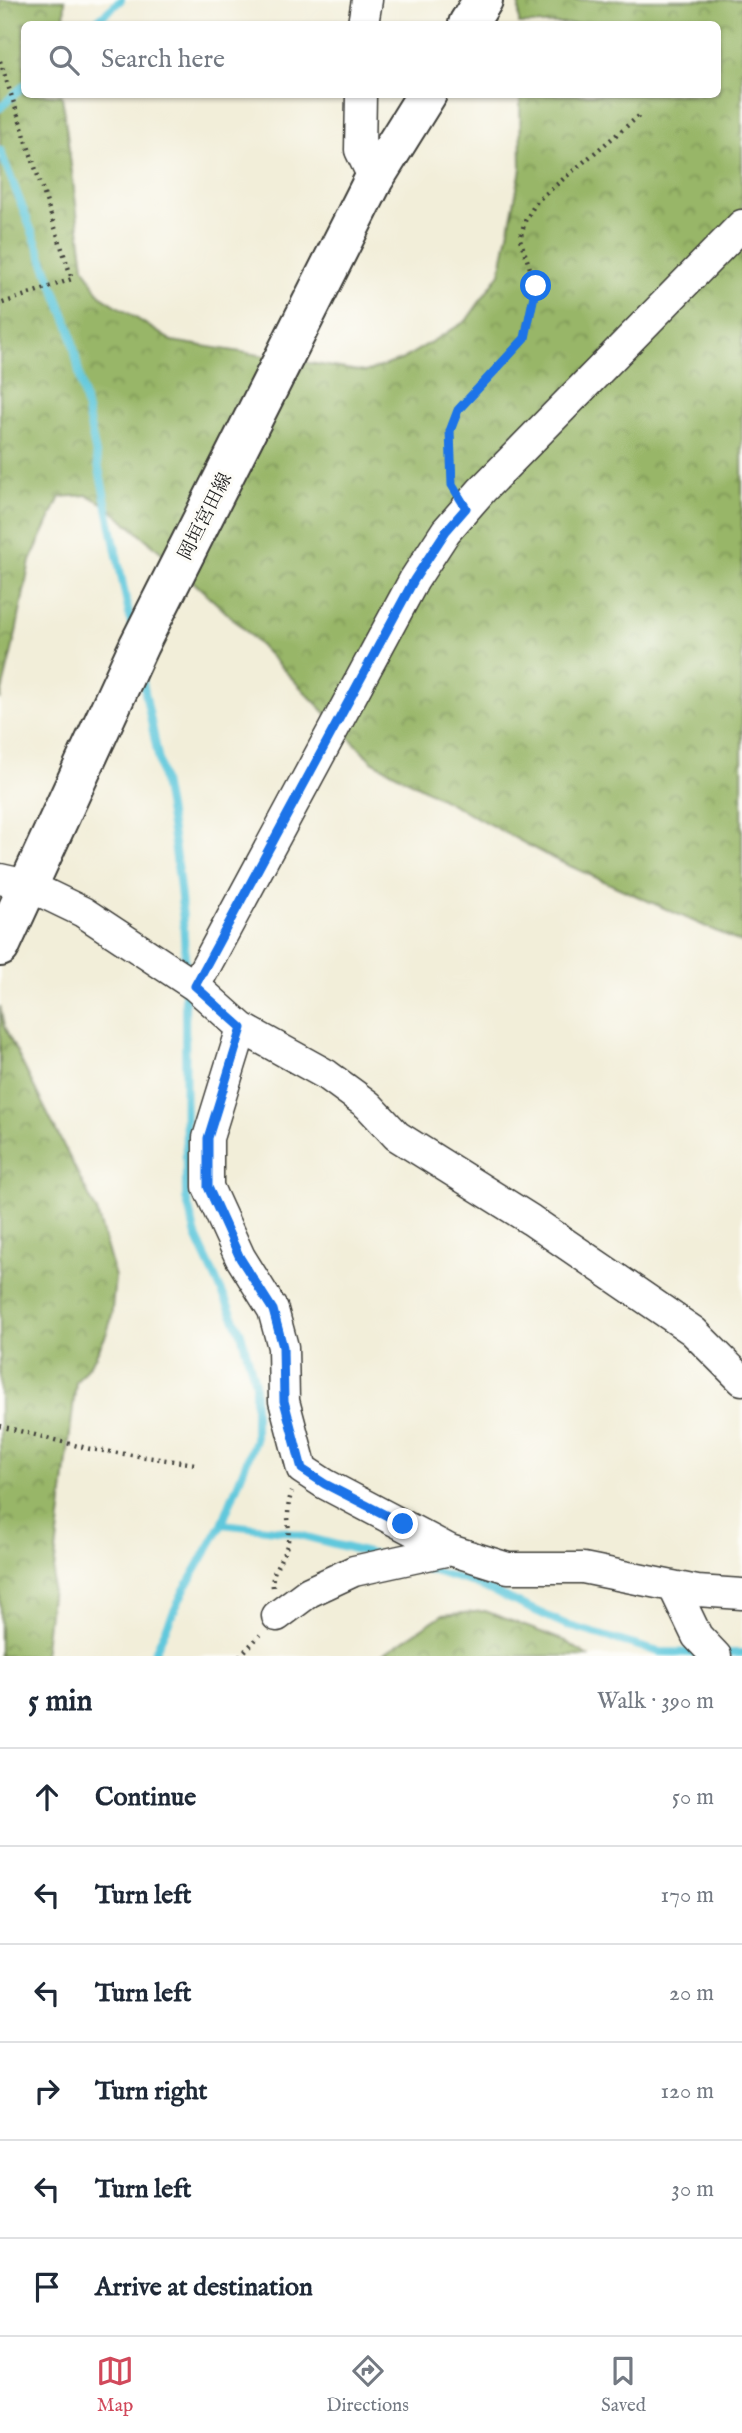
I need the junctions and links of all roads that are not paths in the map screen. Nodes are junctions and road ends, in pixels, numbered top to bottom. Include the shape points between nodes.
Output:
1 (367, 0) edge
2 (483, 0) edge
3 (364, 21) edge
4 (470, 21) edge
5 (361, 98) edge
6 (425, 98) edge
7 (374, 179) junction
8 (742, 225) edge
9 (14, 882) edge
10 (0, 947) edge
11 (195, 986) junction
12 (242, 1028) junction
13 (742, 1380) edge
14 (450, 1550) junction
15 (673, 1586) junction
16 (742, 1594) edge
17 (277, 1616) road end
18 (716, 1656) edge

1 - 3 street
2 - 4 main road
5 - 7 street via 360,150
6 - 7 main road, 岡垣宮田線
7 - 9 main road, 岡垣宮田線
8 - 11 street via 446,531 414,580
9 - 10 main road, 岡垣宮田線
9 - 11 street via 83,912
11 - 12 street
12 - 13 street via 327,1075 368,1105 397,1136 694,1331
12 - 14 street via 208,1138 208,1187 240,1258 273,1310 283,1347 284,1401 302,1469
14 - 15 street via 508,1568 583,1568
14 - 17 street via 354,1571 309,1592
15 - 16 street
15 - 18 street via 697,1636

